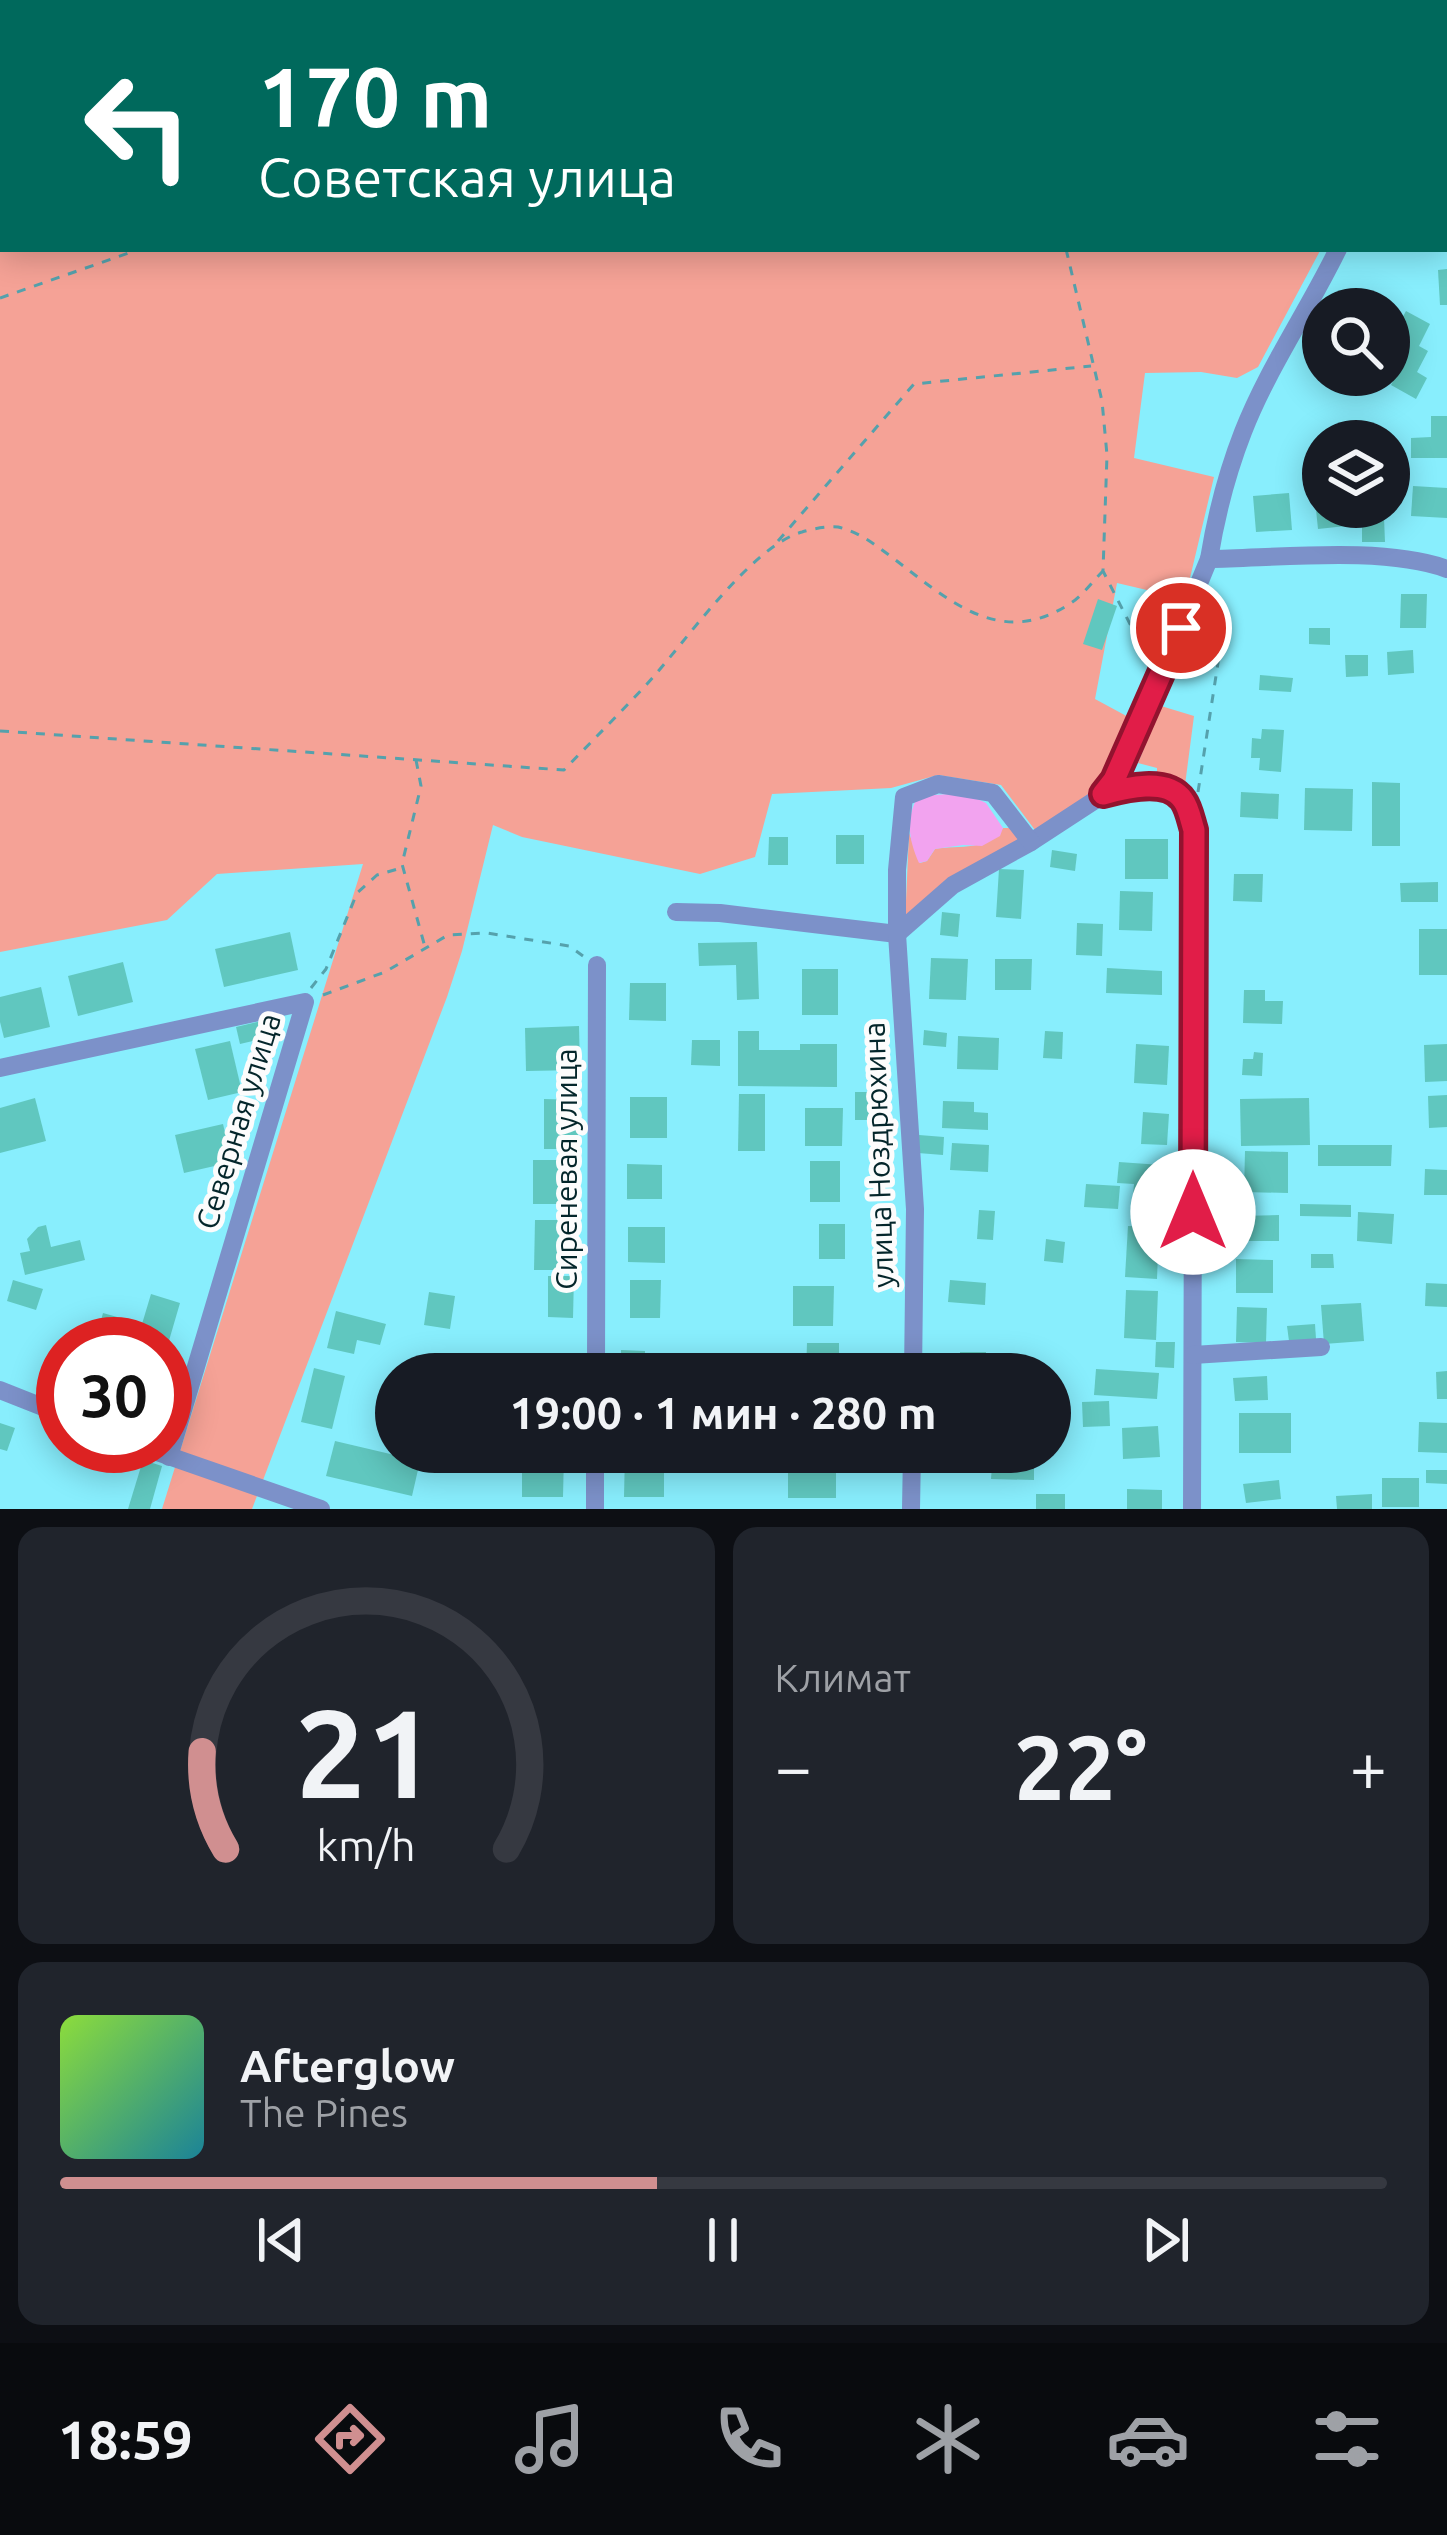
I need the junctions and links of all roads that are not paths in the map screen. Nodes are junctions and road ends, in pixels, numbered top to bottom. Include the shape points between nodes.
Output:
1 (1337, 252) edge
2 (1209, 559) junction
3 (1447, 569) edge
4 (1103, 794) junction
5 (1031, 842) junction
6 (676, 911) dead end
7 (897, 934) junction
8 (597, 964) road end
9 (0, 1068) edge
10 (1321, 1347) dead end
11 (596, 1353) edge
12 (913, 1353) edge
13 (1192, 1355) junction
14 (192, 1378) edge
15 (0, 1390) edge
16 (36, 1404) edge
17 (192, 1465) edge
18 (595, 1473) edge
19 (912, 1473) edge
20 (322, 1509) edge
21 (595, 1509) edge
22 (911, 1509) edge
23 (1192, 1509) edge

1 - 2 street via 1243,432
2 - 3 street via 1370,556
2 - 4 street
4 - 5 street
4 - 13 street via 1174,792 1194,830
5 - 7 street via 953,885
5 - 7 street, улица Ноздрюхина via 993,793 938,784 904,796
6 - 7 street
7 - 12 street, улица Ноздрюхина via 915,1209
8 - 11 street, Сиреневая улица
9 - 14 street, Северная улица via 302,1003
10 - 13 street
13 - 23 street
15 - 16 street
17 - 20 street
18 - 21 street
19 - 22 street

